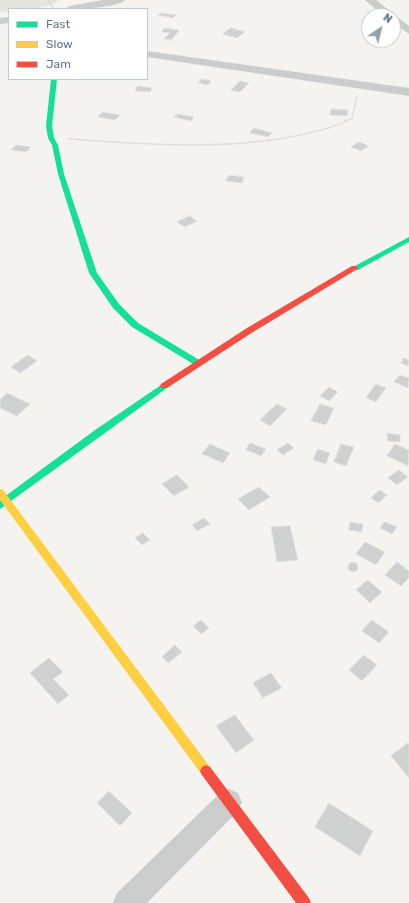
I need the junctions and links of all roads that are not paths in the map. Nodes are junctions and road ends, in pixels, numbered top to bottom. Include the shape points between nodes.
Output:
1 (120, 0) edge
2 (370, 0) edge
3 (76, 8) edge
4 (380, 8) edge
5 (401, 24) edge
6 (409, 31) edge
7 (148, 54) edge
8 (54, 80) edge
9 (409, 92) edge
10 (409, 239) edge
11 (198, 364) junction
12 (0, 492) edge
13 (3, 503) edge
14 (229, 802) junction
15 (127, 903) edge
16 (304, 903) edge

1 - 3 street
2 - 4 street
5 - 6 street
7 - 9 street
8 - 11 street via 49,120 51,138 56,145 61,174 80,226 90,264 100,285 135,325
10 - 11 street via 296,301
11 - 13 street via 67,452
12 - 13 street
13 - 14 street
14 - 15 street
14 - 16 street

